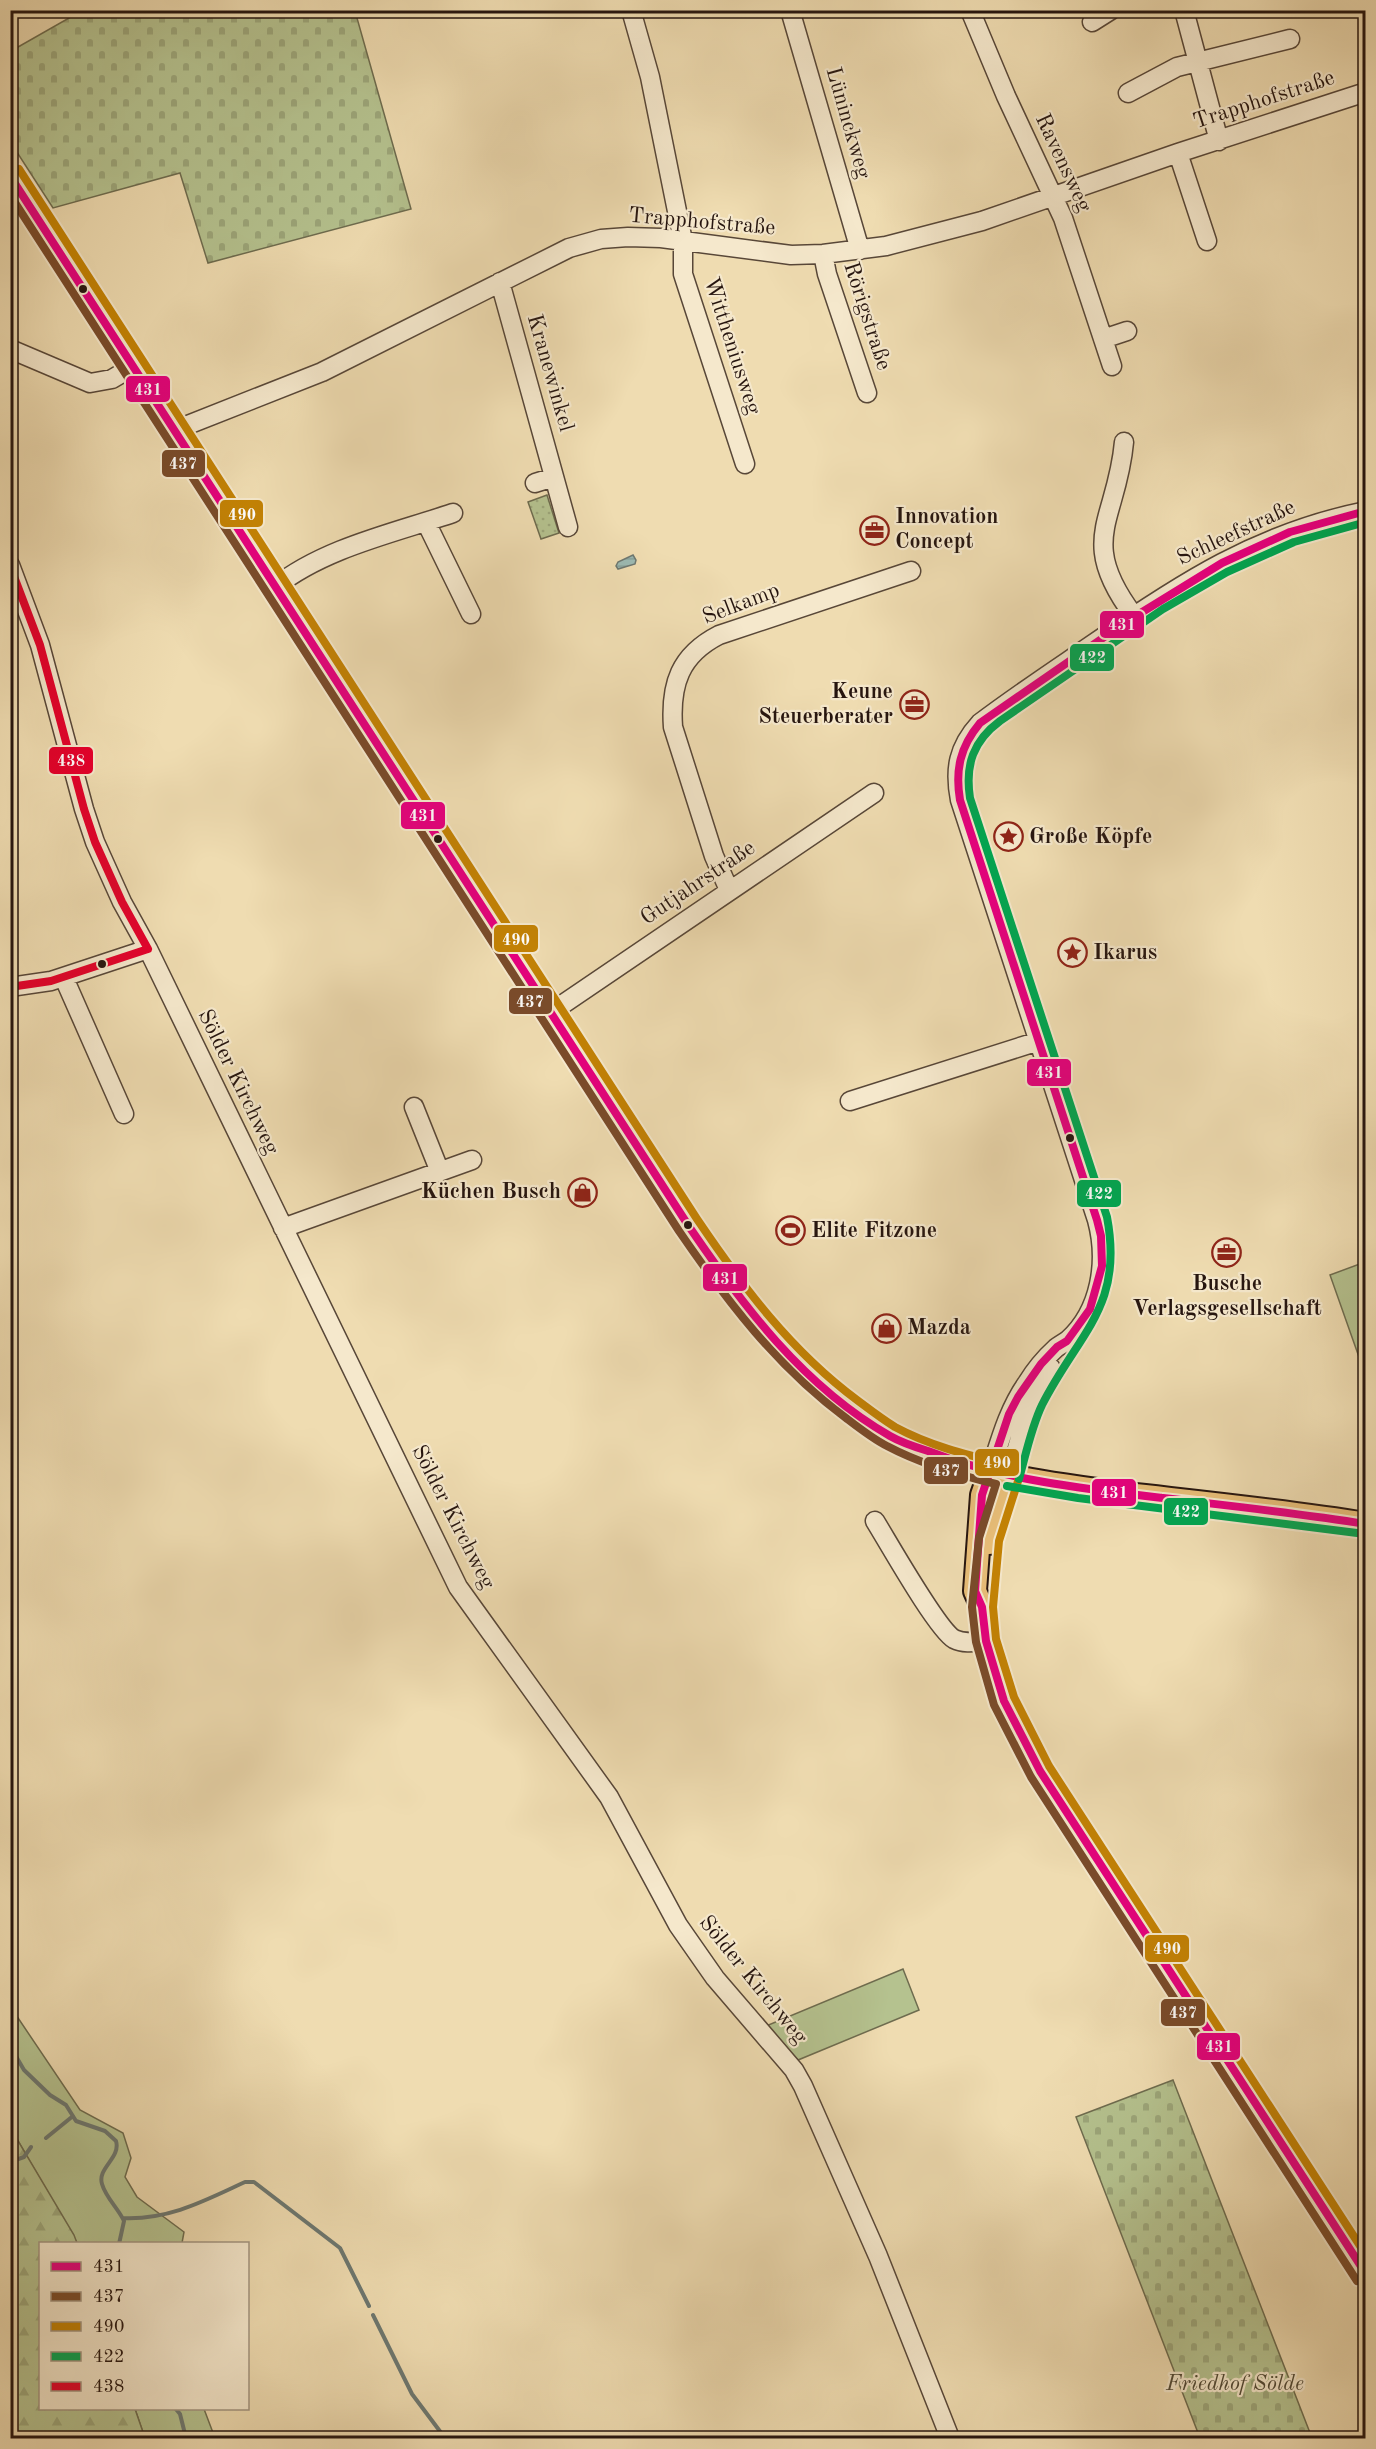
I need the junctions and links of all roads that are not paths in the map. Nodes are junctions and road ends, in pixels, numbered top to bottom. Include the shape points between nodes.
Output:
1 (631, 10) edge
2 (790, 10) edge
3 (970, 10) edge
4 (1111, 10) edge
5 (1184, 10) edge
6 (1092, 22) dead end
7 (1290, 39) dead end
8 (1196, 62) junction
9 (1365, 92) edge
10 (1128, 93) dead end
11 (1219, 141) junction
12 (1178, 153) junction
13 (10, 175) edge
14 (1053, 197) junction
15 (683, 241) junction
16 (1207, 241) dead end
17 (860, 250) junction
18 (823, 254) junction
19 (500, 282) junction
20 (1127, 331) dead end
21 (1103, 339) junction
22 (10, 349) edge
23 (134, 366) junction
24 (1112, 366) dead end
25 (867, 393) dead end
26 (176, 430) junction
27 (1124, 442) dead end
28 (745, 464) dead end
29 (554, 477) junction
30 (535, 483) dead end
31 (1365, 511) edge
32 (453, 513) dead end
33 (426, 522) junction
34 (568, 527) dead end
35 (10, 565) edge
36 (911, 570) dead end
37 (275, 587) junction
38 (471, 614) dead end
39 (1134, 615) junction
40 (874, 793) dead end
41 (729, 891) junction
42 (148, 949) junction
43 (64, 978) junction
44 (10, 987) edge
45 (550, 1013) junction
46 (1039, 1041) junction
47 (850, 1101) dead end
48 (414, 1107) dead end
49 (124, 1114) dead end
50 (472, 1160) dead end
51 (440, 1172) junction
52 (283, 1228) junction
53 (999, 1474) junction
54 (875, 1521) dead end
55 (1365, 1524) edge
56 (986, 1641) junction
57 (1365, 2275) edge
58 (950, 2439) edge

1 - 15 street, Wittheniusweg via 650,77
2 - 17 street, Lüninckweg
3 - 14 street, Ravensweg
4 - 6 street
5 - 8 street
7 - 8 street
8 - 10 street via 1177,67
8 - 11 street
9 - 11 street, Trapphofstraße
11 - 12 street, Trapphofstraße
12 - 14 street, Trapphofstraße
12 - 16 street, Trapphofstraße
13 - 23 main road
14 - 17 street, Trapphofstraße via 949,231
14 - 21 street, Ravensweg
15 - 18 street, Trapphofstraße via 791,255
15 - 19 street, Trapphofstraße via 601,239 569,248
15 - 28 street, Wittheniusweg via 683,274
17 - 18 street, Trapphofstraße
18 - 25 street, Rörigstraße
19 - 26 street, Trapphofstraße via 322,372
19 - 29 street, Kranewinkel
20 - 21 street
21 - 24 street, Ravensweg
22 - 23 street via 90,383 112,379
23 - 26 main road
26 - 37 main road
27 - 39 street via 1102,539 1103,557 1113,585
29 - 30 street
29 - 34 street, Kranewinkel
31 - 39 street, Schleefstraße via 1309,525 1248,549
32 - 33 street
33 - 37 street via 322,558
33 - 38 street
35 - 42 street, Sölder Kirchweg via 40,645 95,842
36 - 41 street, Selkamp via 719,635 693,652 681,668 674,690 673,727
37 - 45 main road
39 - 46 street, Schleefstraße via 981,723 959,756 956,776 960,800
40 - 41 street, Gutjahrstraße
41 - 45 street, Gutjahrstraße
42 - 43 street
42 - 52 street, Sölder Kirchweg
43 - 44 street
43 - 49 street
45 - 53 main road via 715,1266 758,1324 796,1365 891,1437 944,1459
46 - 47 street
46 - 53 street, Schleefstraße via 1097,1220 1103,1251 1096,1295 1081,1324 1041,1364 1009,1414
48 - 51 street
50 - 51 street
51 - 52 street
52 - 58 street, Sölder Kirchweg via 458,1587 609,1797 678,1925 715,1978 794,2070 878,2256
53 - 55 main road via 1079,1488
53 - 56 main road via 982,1495 976,1571 975,1591
54 - 56 street via 952,1638
56 - 57 main road via 1004,1701 1040,1771

